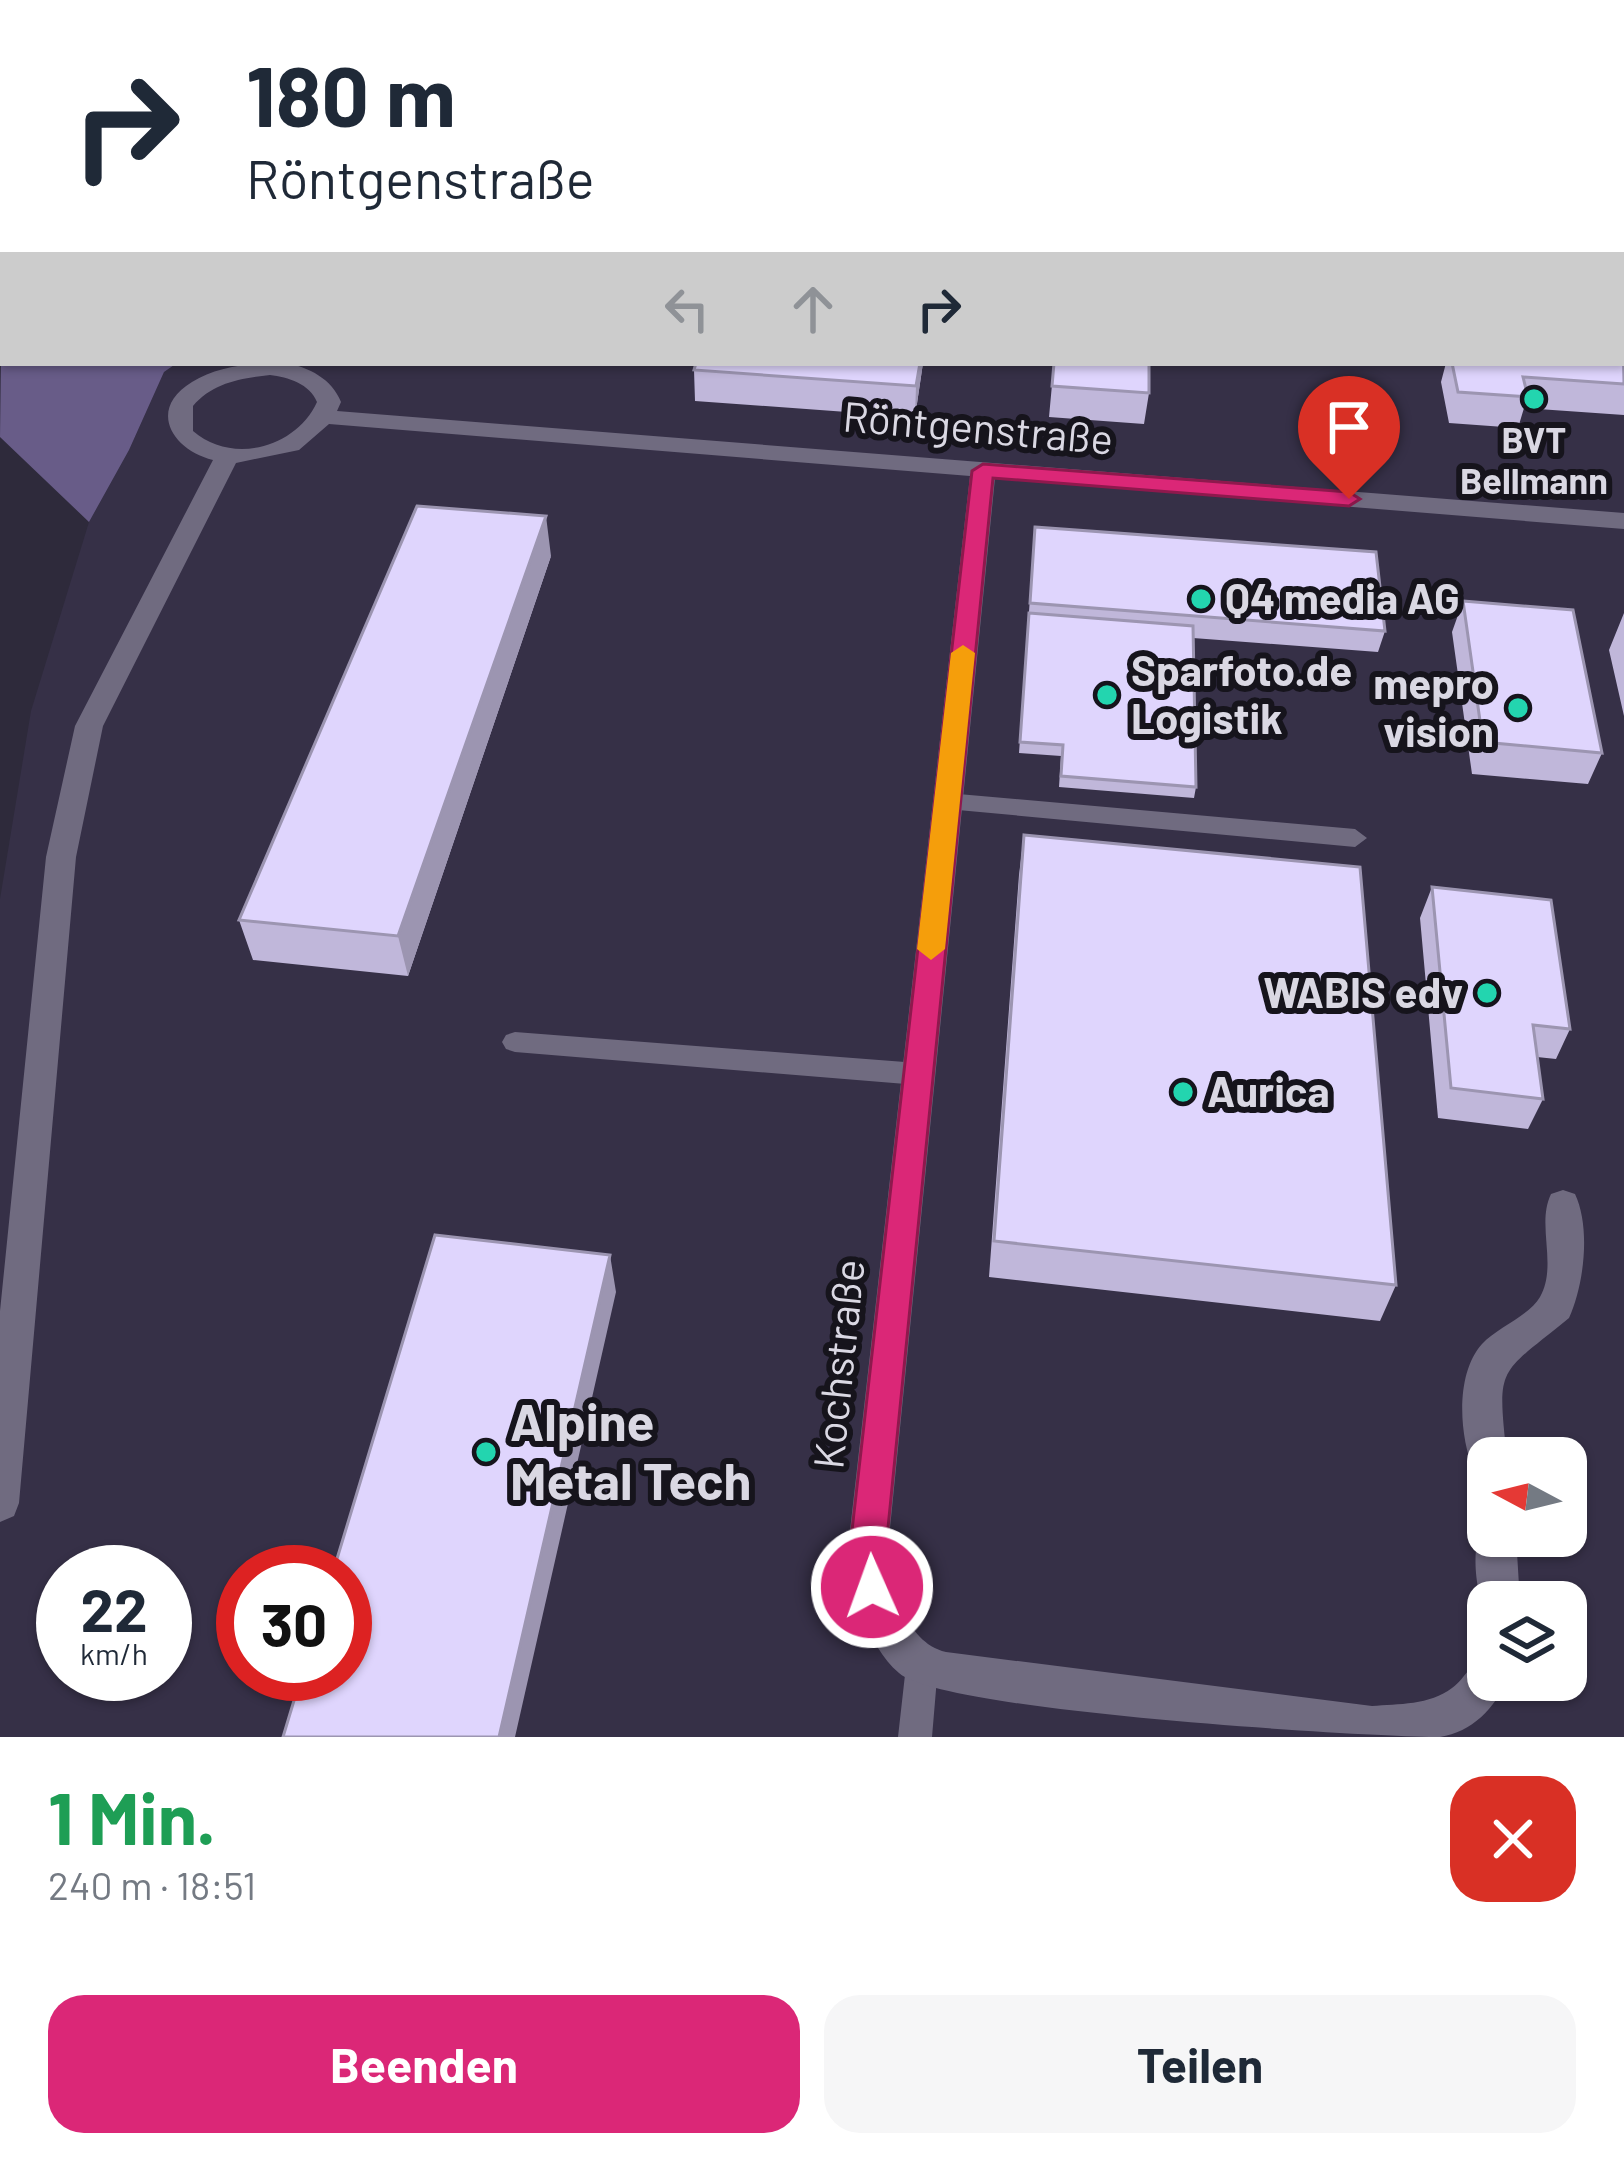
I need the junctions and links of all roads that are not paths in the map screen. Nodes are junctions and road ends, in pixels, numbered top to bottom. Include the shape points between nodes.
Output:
1 (325, 417) junction
2 (228, 455) junction
3 (983, 471) junction
4 (1624, 520) edge
5 (947, 801) junction
6 (1354, 838) dead end
7 (515, 1042) dead end
8 (918, 1074) junction
9 (1563, 1205) dead end
10 (1486, 1437) edge
11 (0, 1503) edge
12 (922, 1666) junction
13 (1469, 1701) edge
14 (915, 1737) edge

1 - 2 street via 298,442
1 - 2 street via 329,402 312,378 270,368 221,376 186,400 179,429 188,441
1 - 3 street, Röntgenstraße
2 - 11 street via 107,687 74,780
3 - 4 street, Röntgenstraße
3 - 5 street, Kochstraße
5 - 6 lane
5 - 8 street, Kochstraße
7 - 8 lane
8 - 12 street, Kochstraße via 868,1548 872,1587 888,1623
9 - 10 street via 1565,1268 1556,1307 1493,1358 1481,1390
12 - 13 street via 1372,1727 1414,1725
12 - 14 lane

